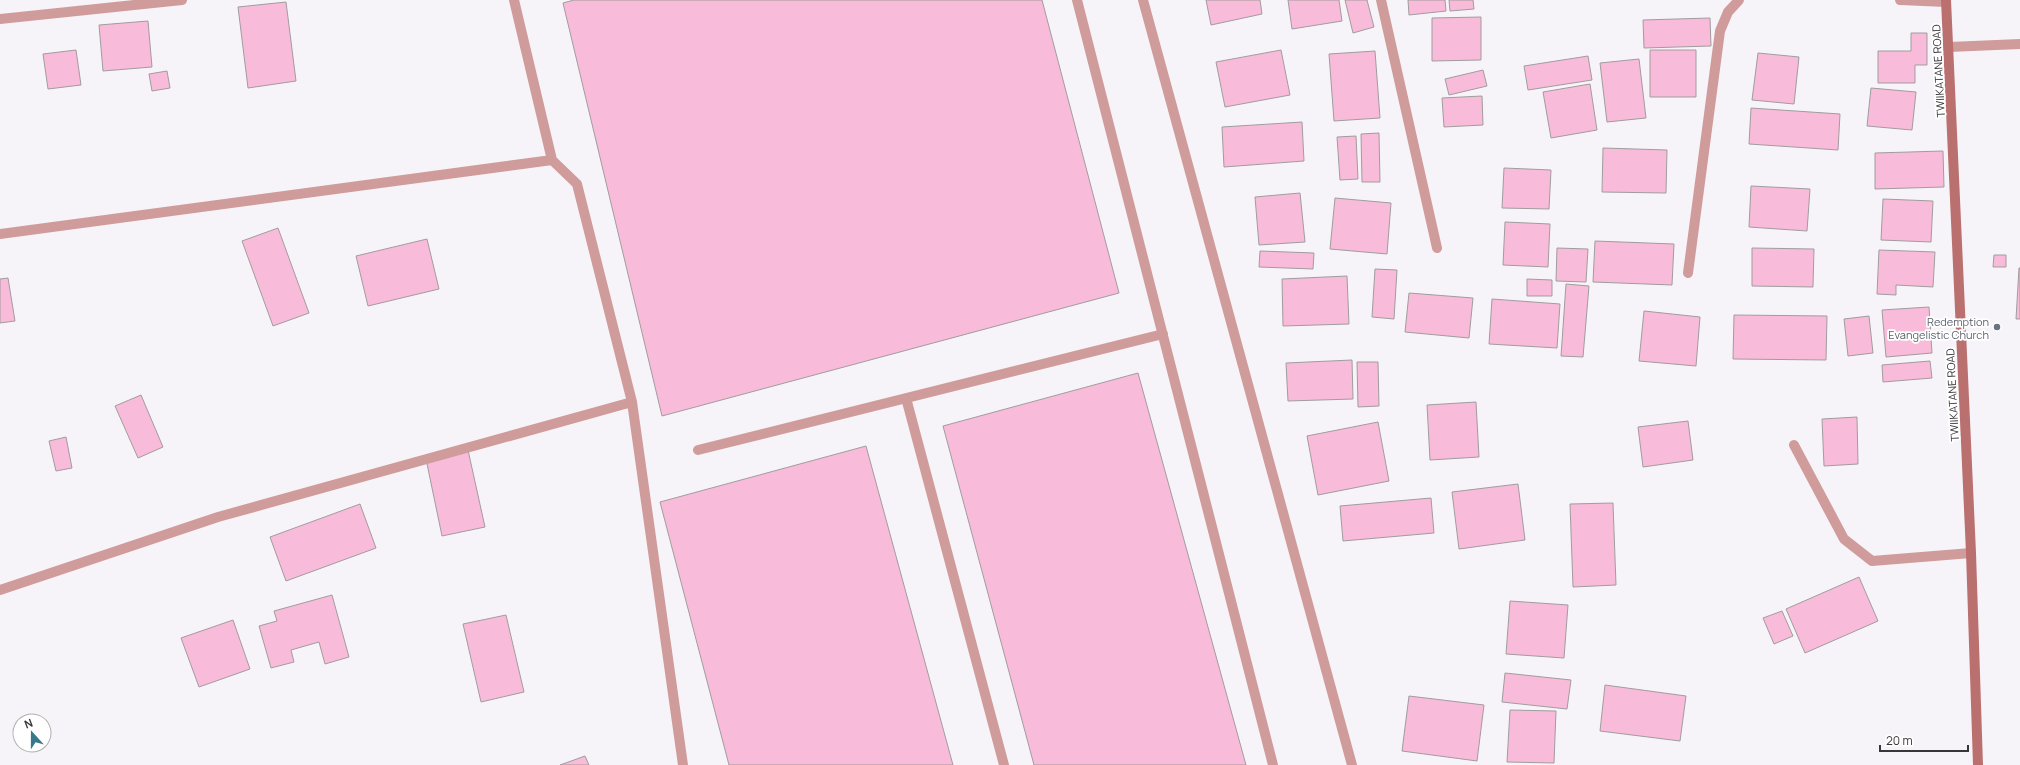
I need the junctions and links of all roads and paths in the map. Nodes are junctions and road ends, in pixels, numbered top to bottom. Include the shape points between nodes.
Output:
1 (182, 0) edge
2 (514, 0) edge
3 (1077, 0) edge
4 (1143, 0) edge
5 (1381, 0) edge
6 (1739, 0) edge
7 (1900, 0) edge
8 (1946, 1) edge
9 (0, 19) edge
10 (2020, 44) edge
11 (1949, 47) junction
12 (552, 160) junction
13 (0, 234) edge
14 (1437, 248) dead end
15 (1688, 273) dead end
16 (1163, 334) junction
17 (906, 398) junction
18 (632, 402) junction
19 (1794, 445) dead end
20 (698, 450) dead end
21 (1971, 553) junction
22 (0, 590) edge
23 (683, 765) edge
24 (1004, 765) edge
25 (1273, 765) edge
26 (1352, 765) edge
27 (1978, 765) edge

1 - 9 street
2 - 12 street
3 - 16 street
4 - 26 street
5 - 14 street
6 - 15 street via 1728,12 1719,37
7 - 8 street
8 - 11 main road, TWIIKATANE ROAD
10 - 11 street
11 - 21 main road, TWIIKATANE ROAD
12 - 13 street
12 - 18 street via 577,184
16 - 17 street
16 - 25 street
17 - 20 street
17 - 24 street
18 - 22 street via 218,516
18 - 23 street
19 - 21 street via 1844,539 1872,561
21 - 27 main road, TWIIKATANE ROAD

